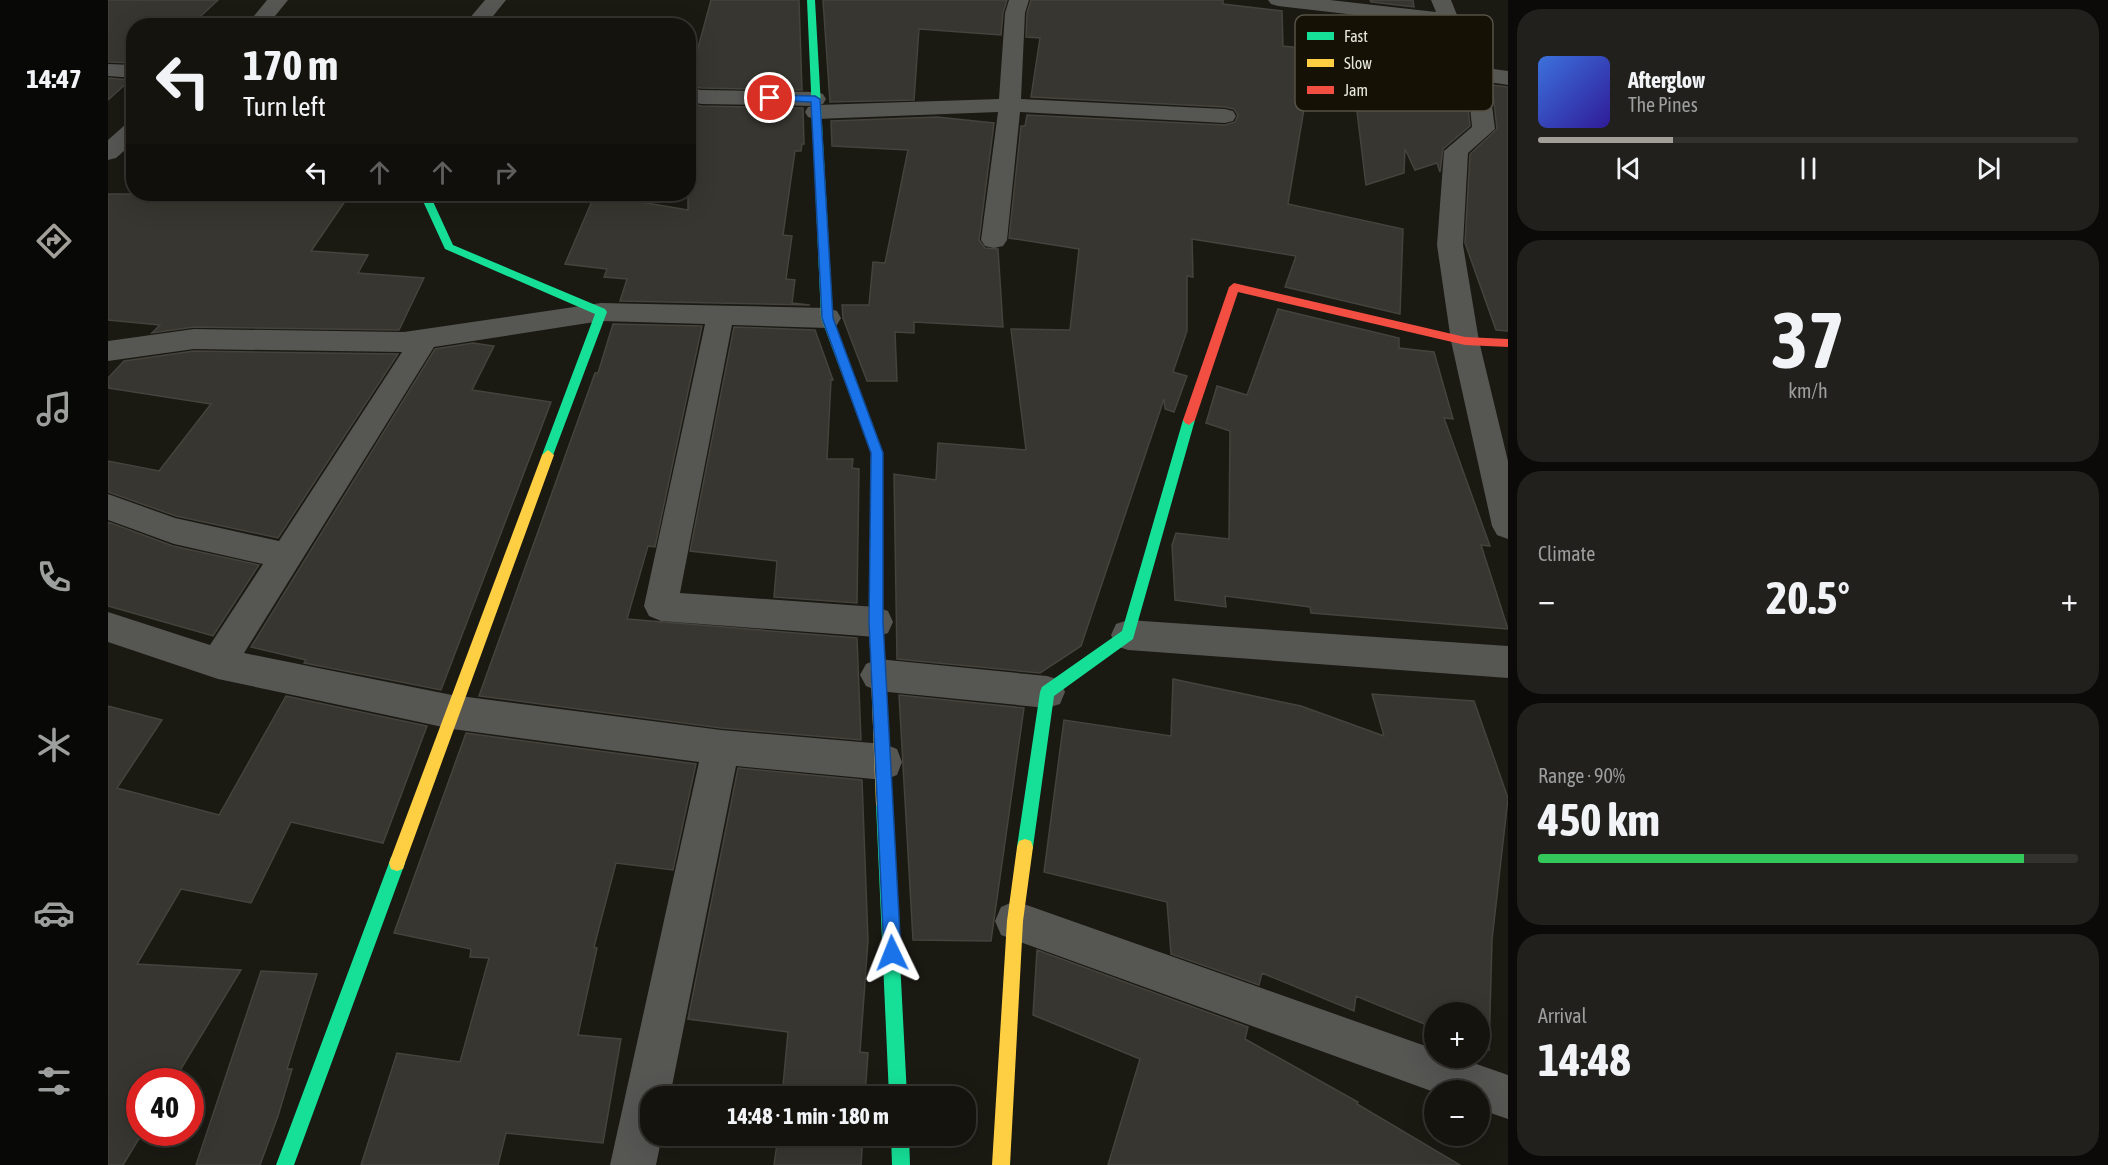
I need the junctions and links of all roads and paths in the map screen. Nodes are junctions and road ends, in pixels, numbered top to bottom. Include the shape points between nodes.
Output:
1 (278, 0) edge
2 (496, 0) edge
3 (811, 0) edge
4 (1019, 0) edge
5 (1278, 0) edge
6 (1337, 3) edge
7 (1445, 10) edge
8 (263, 18) edge
9 (480, 18) edge
10 (108, 70) edge
11 (126, 71) edge
12 (1493, 75) edge
13 (1508, 78) edge
14 (696, 96) edge
15 (1010, 105) junction
16 (815, 106) junction
17 (1490, 111) edge
18 (1225, 116) dead end
19 (1496, 131) edge
20 (126, 136) edge
21 (108, 153) edge
22 (428, 201) edge
23 (994, 240) dead end
24 (601, 312) junction
25 (721, 314) junction
26 (827, 318) junction
27 (425, 339) junction
28 (1465, 341) junction
29 (1508, 343) edge
30 (108, 351) edge
31 (108, 507) edge
32 (1508, 526) edge
33 (287, 556) junction
34 (876, 622) junction
35 (108, 627) edge
36 (1128, 635) junction
37 (1508, 662) edge
38 (218, 663) junction
39 (878, 675) junction
40 (1047, 692) junction
41 (452, 712) junction
42 (721, 747) junction
43 (884, 762) junction
44 (1015, 921) junction
45 (898, 1086) edge
46 (1508, 1097) edge
47 (900, 1146) edge
48 (285, 1165) edge
49 (633, 1165) edge
50 (901, 1165) edge
51 (1000, 1165) edge

1 - 8 street
2 - 9 street
3 - 16 street
4 - 15 street
5 - 6 street
6 - 7 street
10 - 11 street
12 - 13 street
14 - 16 street
15 - 16 street
15 - 18 street
15 - 23 street
16 - 26 street
17 - 19 street
19 - 28 street via 1456,152 1450,245
20 - 21 street
22 - 24 street via 449,247
24 - 25 street
24 - 27 street
24 - 41 street
25 - 26 street
25 - 34 street via 661,606
26 - 34 street via 877,453
27 - 30 street via 194,339
27 - 33 street
28 - 29 street
28 - 32 street
28 - 36 street via 1234,287 1192,410
31 - 33 street via 174,531
33 - 38 street
34 - 39 street
35 - 38 street
36 - 37 street
36 - 40 street
38 - 41 street
39 - 40 street
39 - 43 street
40 - 44 street
41 - 42 street
41 - 48 street
42 - 43 street
42 - 49 street
43 - 45 street
44 - 46 street
44 - 51 street
47 - 50 street

